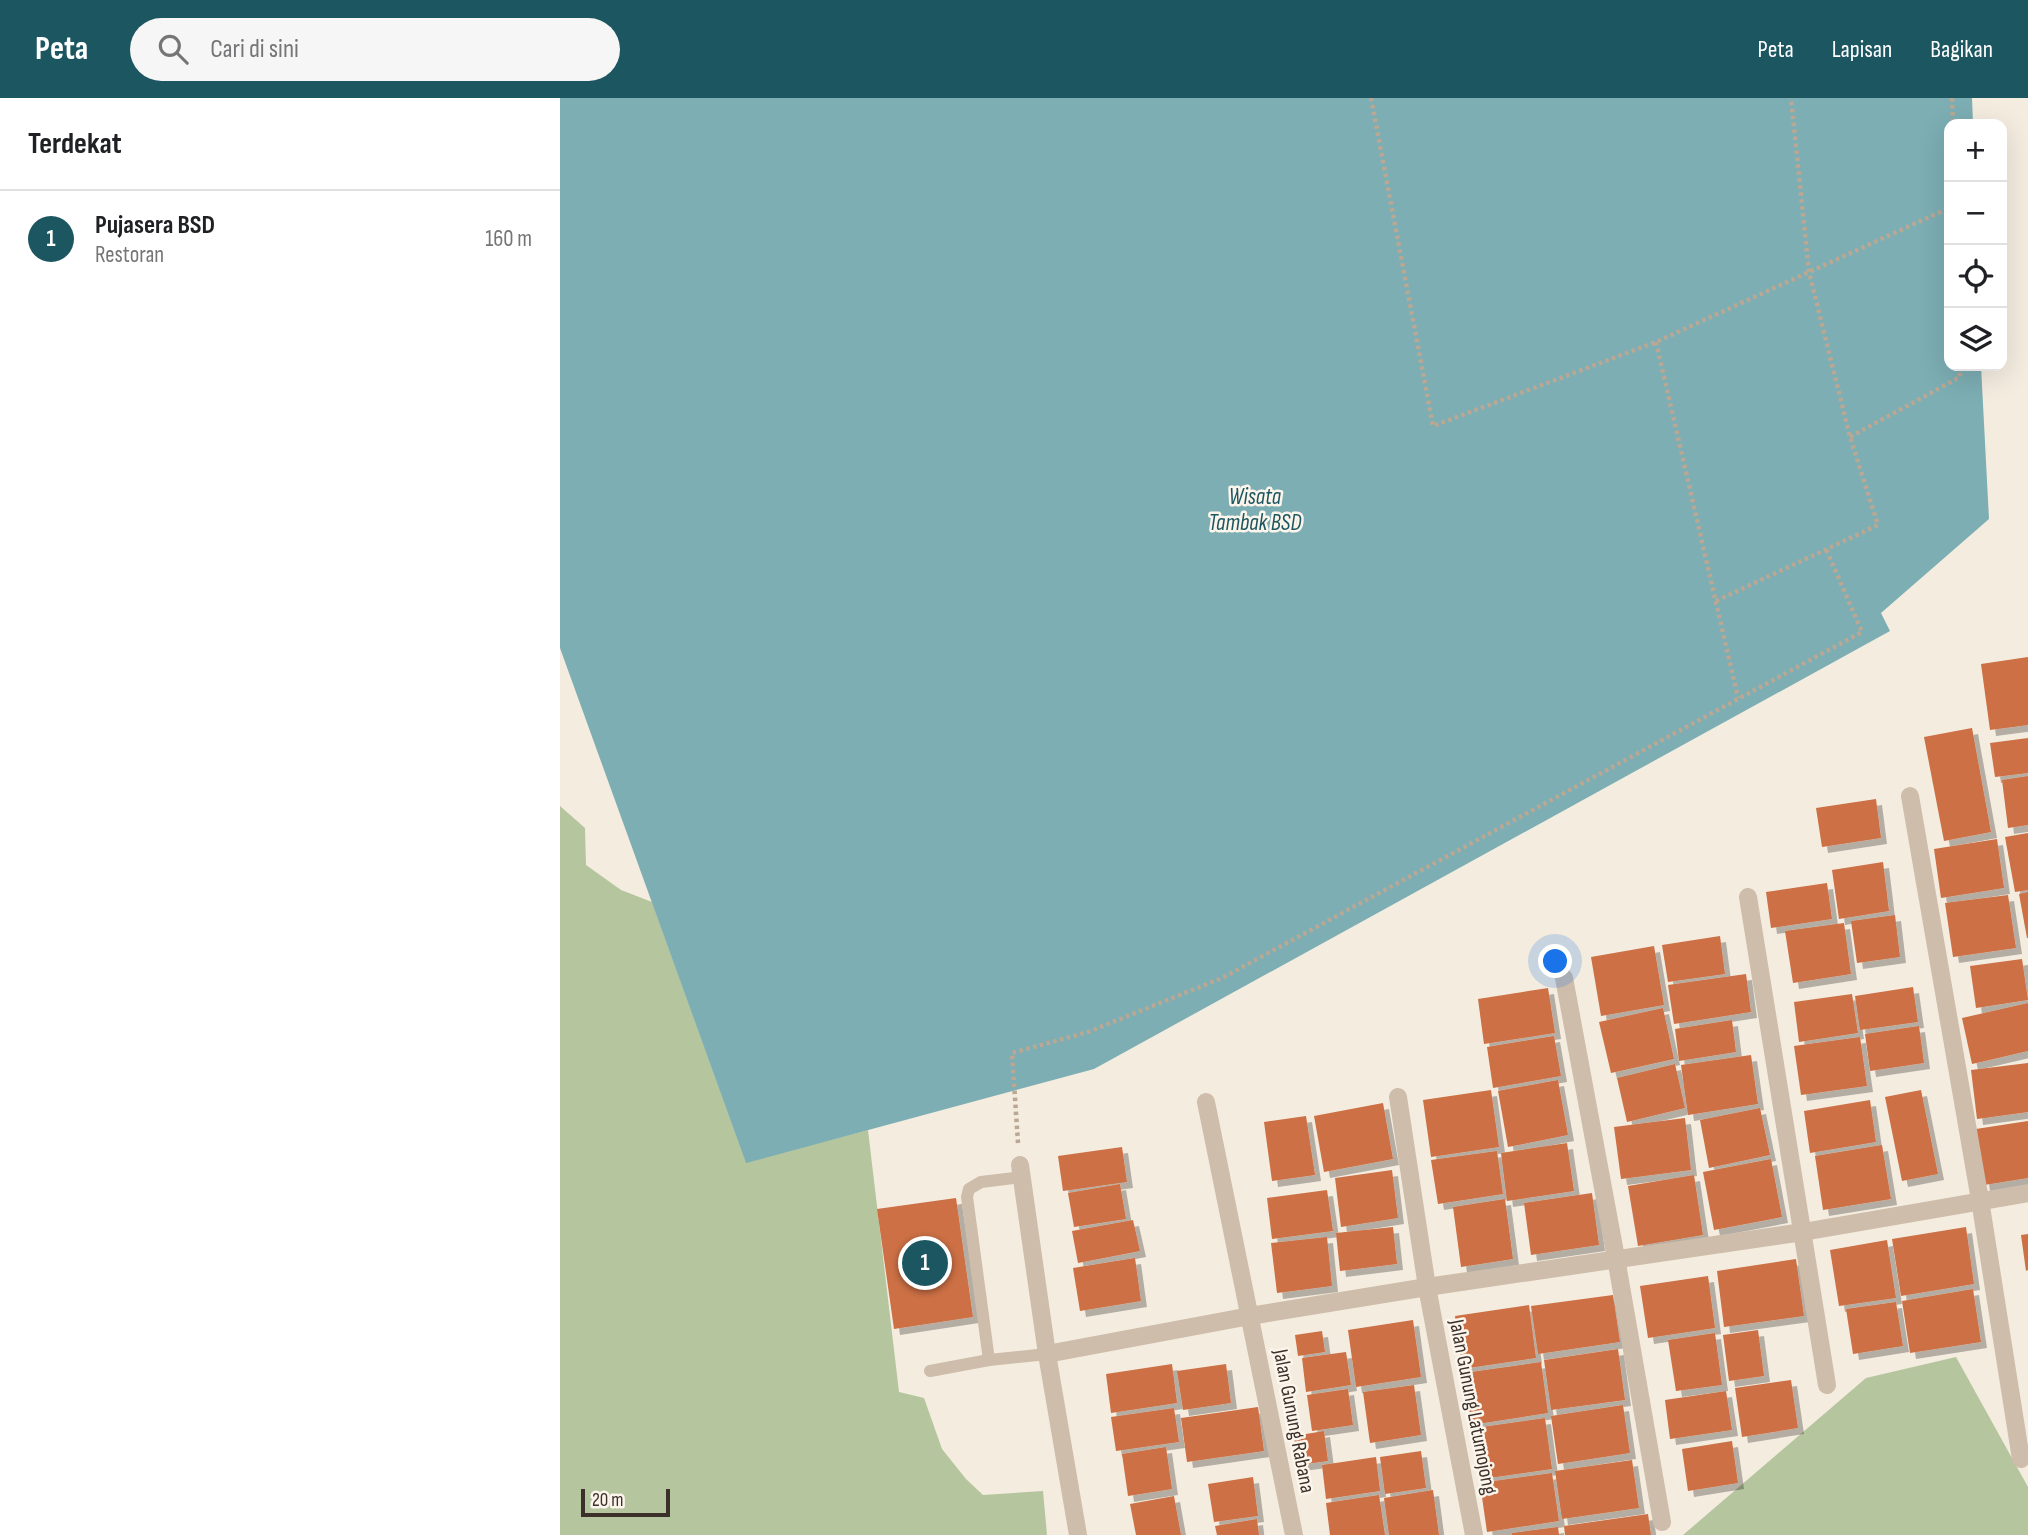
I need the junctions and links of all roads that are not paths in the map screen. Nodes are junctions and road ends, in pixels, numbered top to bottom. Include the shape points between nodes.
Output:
1 (1910, 796) dead end
2 (1748, 897) dead end
3 (1564, 978) dead end
4 (1398, 1097) dead end
5 (1206, 1102) dead end
6 (1021, 1171) joint
7 (2028, 1193) edge
8 (1980, 1200) junction
9 (1802, 1232) junction
10 (1616, 1258) junction
11 (1427, 1287) junction
12 (1250, 1315) junction
13 (1047, 1354) junction
14 (989, 1360) junction
15 (930, 1371) dead end
16 (1828, 1385) dead end
17 (2021, 1459) dead end
18 (1662, 1522) dead end
19 (1078, 1535) edge
20 (1294, 1535) edge
21 (1474, 1535) edge

1 - 8 street
2 - 9 street
3 - 10 street
4 - 11 street, Jalan Gunung Latumojong
5 - 12 street, Jalan Gunung Rabana
6 - 13 street
6 - 14 lane via 981,1182 969,1189 967,1197
7 - 8 street
8 - 9 street
8 - 17 street
9 - 10 street
9 - 16 street
10 - 11 street
10 - 18 street
11 - 12 street
11 - 21 street, Jalan Gunung Latumojong
12 - 13 street
12 - 20 street, Jalan Gunung Rabana
13 - 14 lane
13 - 19 street
14 - 15 lane

